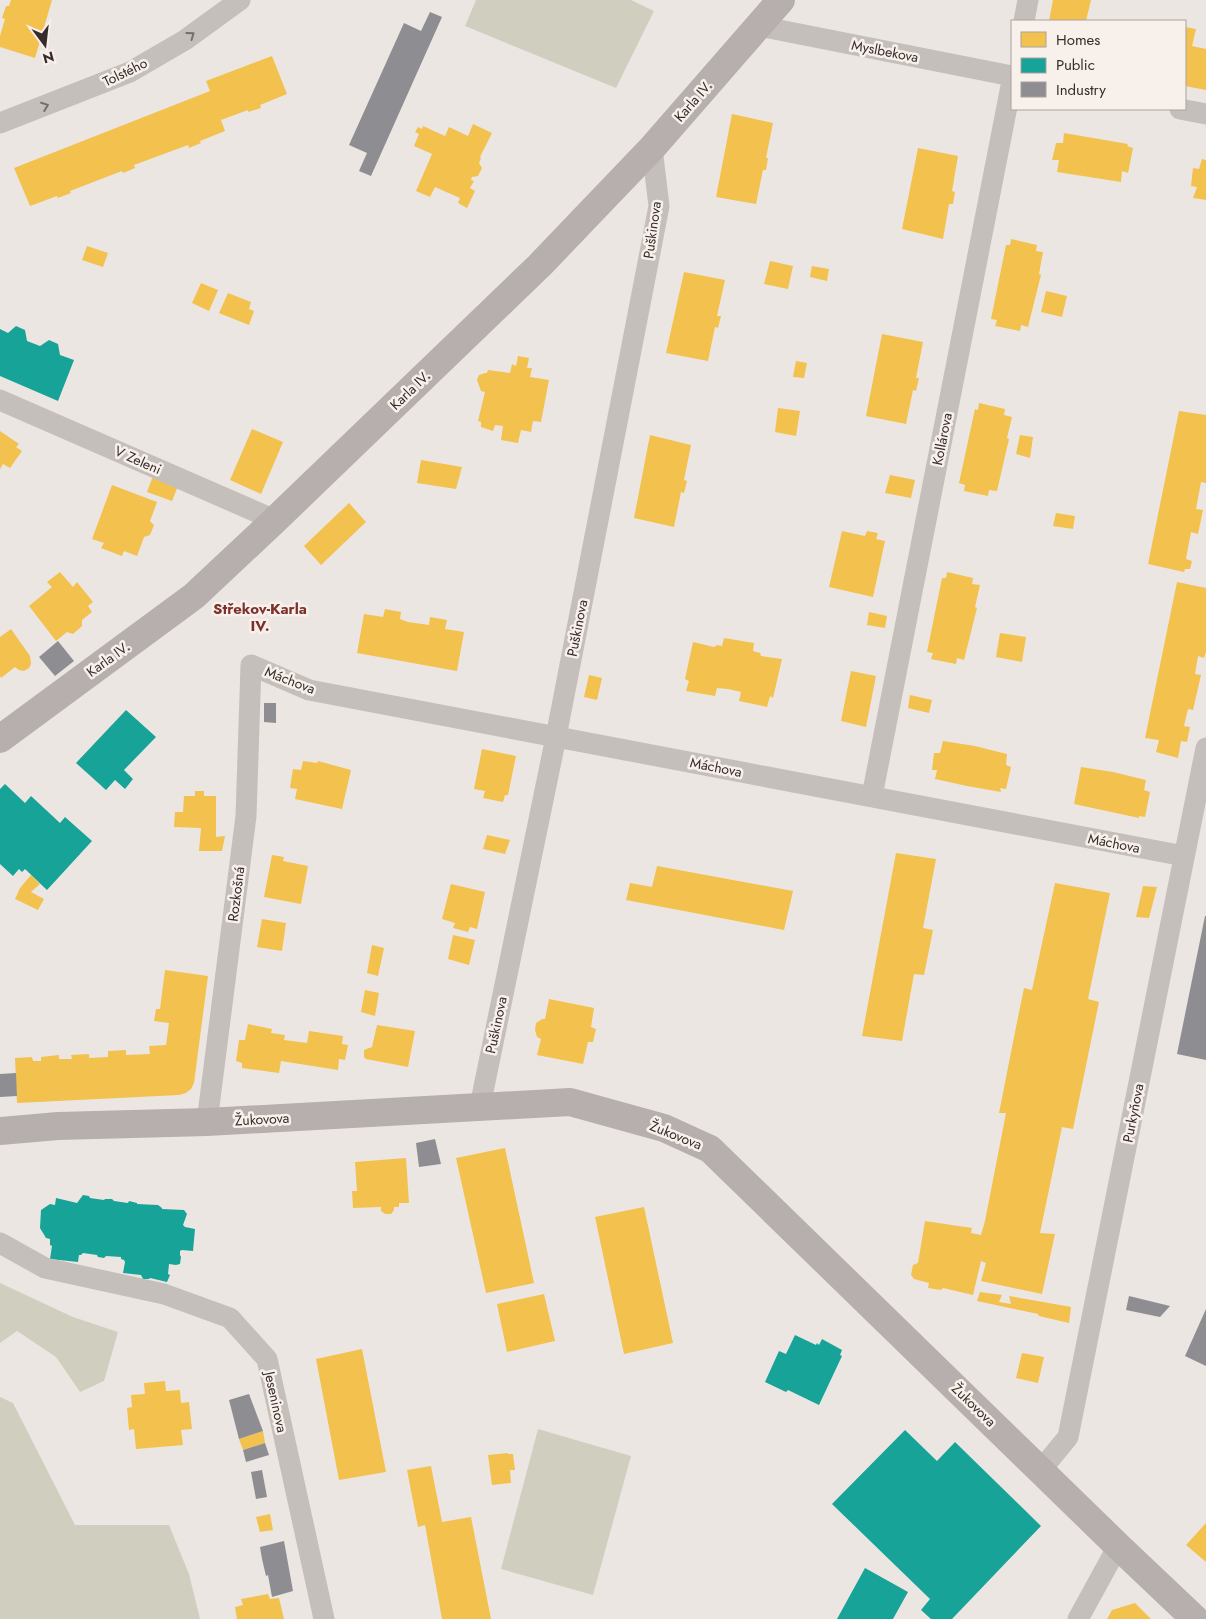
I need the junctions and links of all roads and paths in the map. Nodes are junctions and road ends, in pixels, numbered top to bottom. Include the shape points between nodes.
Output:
1 (240, 0) edge
2 (781, 0) edge
3 (1028, 0) edge
4 (1024, 20) edge
5 (758, 26) junction
6 (1011, 76) edge
7 (1011, 87) edge
8 (1185, 110) edge
9 (1206, 114) edge
10 (0, 123) edge
11 (652, 148) junction
12 (0, 400) edge
13 (276, 520) junction
14 (251, 665) joint
15 (556, 737) junction
16 (0, 739) edge
17 (1206, 748) edge
18 (872, 796) junction
19 (1184, 856) junction
20 (480, 1106) junction
21 (207, 1122) junction
22 (0, 1132) edge
23 (0, 1243) edge
24 (1041, 1470) junction
25 (1118, 1546) junction
26 (324, 1619) edge
27 (1078, 1619) edge
28 (1195, 1619) edge

10 -> 1 street, Tolstého via 130,72 185,40
2 - 5 street, Karla IV.
3 - 4 street
5 - 6 street, Myslbekova
5 - 11 street, Karla IV.
7 - 18 street, Kollárova
8 - 9 street
11 - 13 street, Karla IV. via 540,265
11 - 15 street, Puškinova via 658,206
12 - 13 street, V Zeleni
13 - 16 street, Karla IV. via 194,596
14 - 15 street, Máchova via 309,690
14 - 21 street, Rozkošná via 246,816
15 - 18 street, Máchova
15 - 20 street, Puškinova
17 - 19 street, Purkyňova
18 - 19 street, Máchova
19 - 24 street, Purkyňova via 1068,1437
20 - 21 street, Žukovova
20 - 24 street, Žukovova via 570,1102 664,1128 710,1149
21 - 22 street, Žukovova via 58,1126
23 - 26 street, Jeseninova via 45,1268 164,1294 230,1318 267,1359
24 - 25 street, Žukovova
25 - 27 street
25 - 28 street, Žukovova

